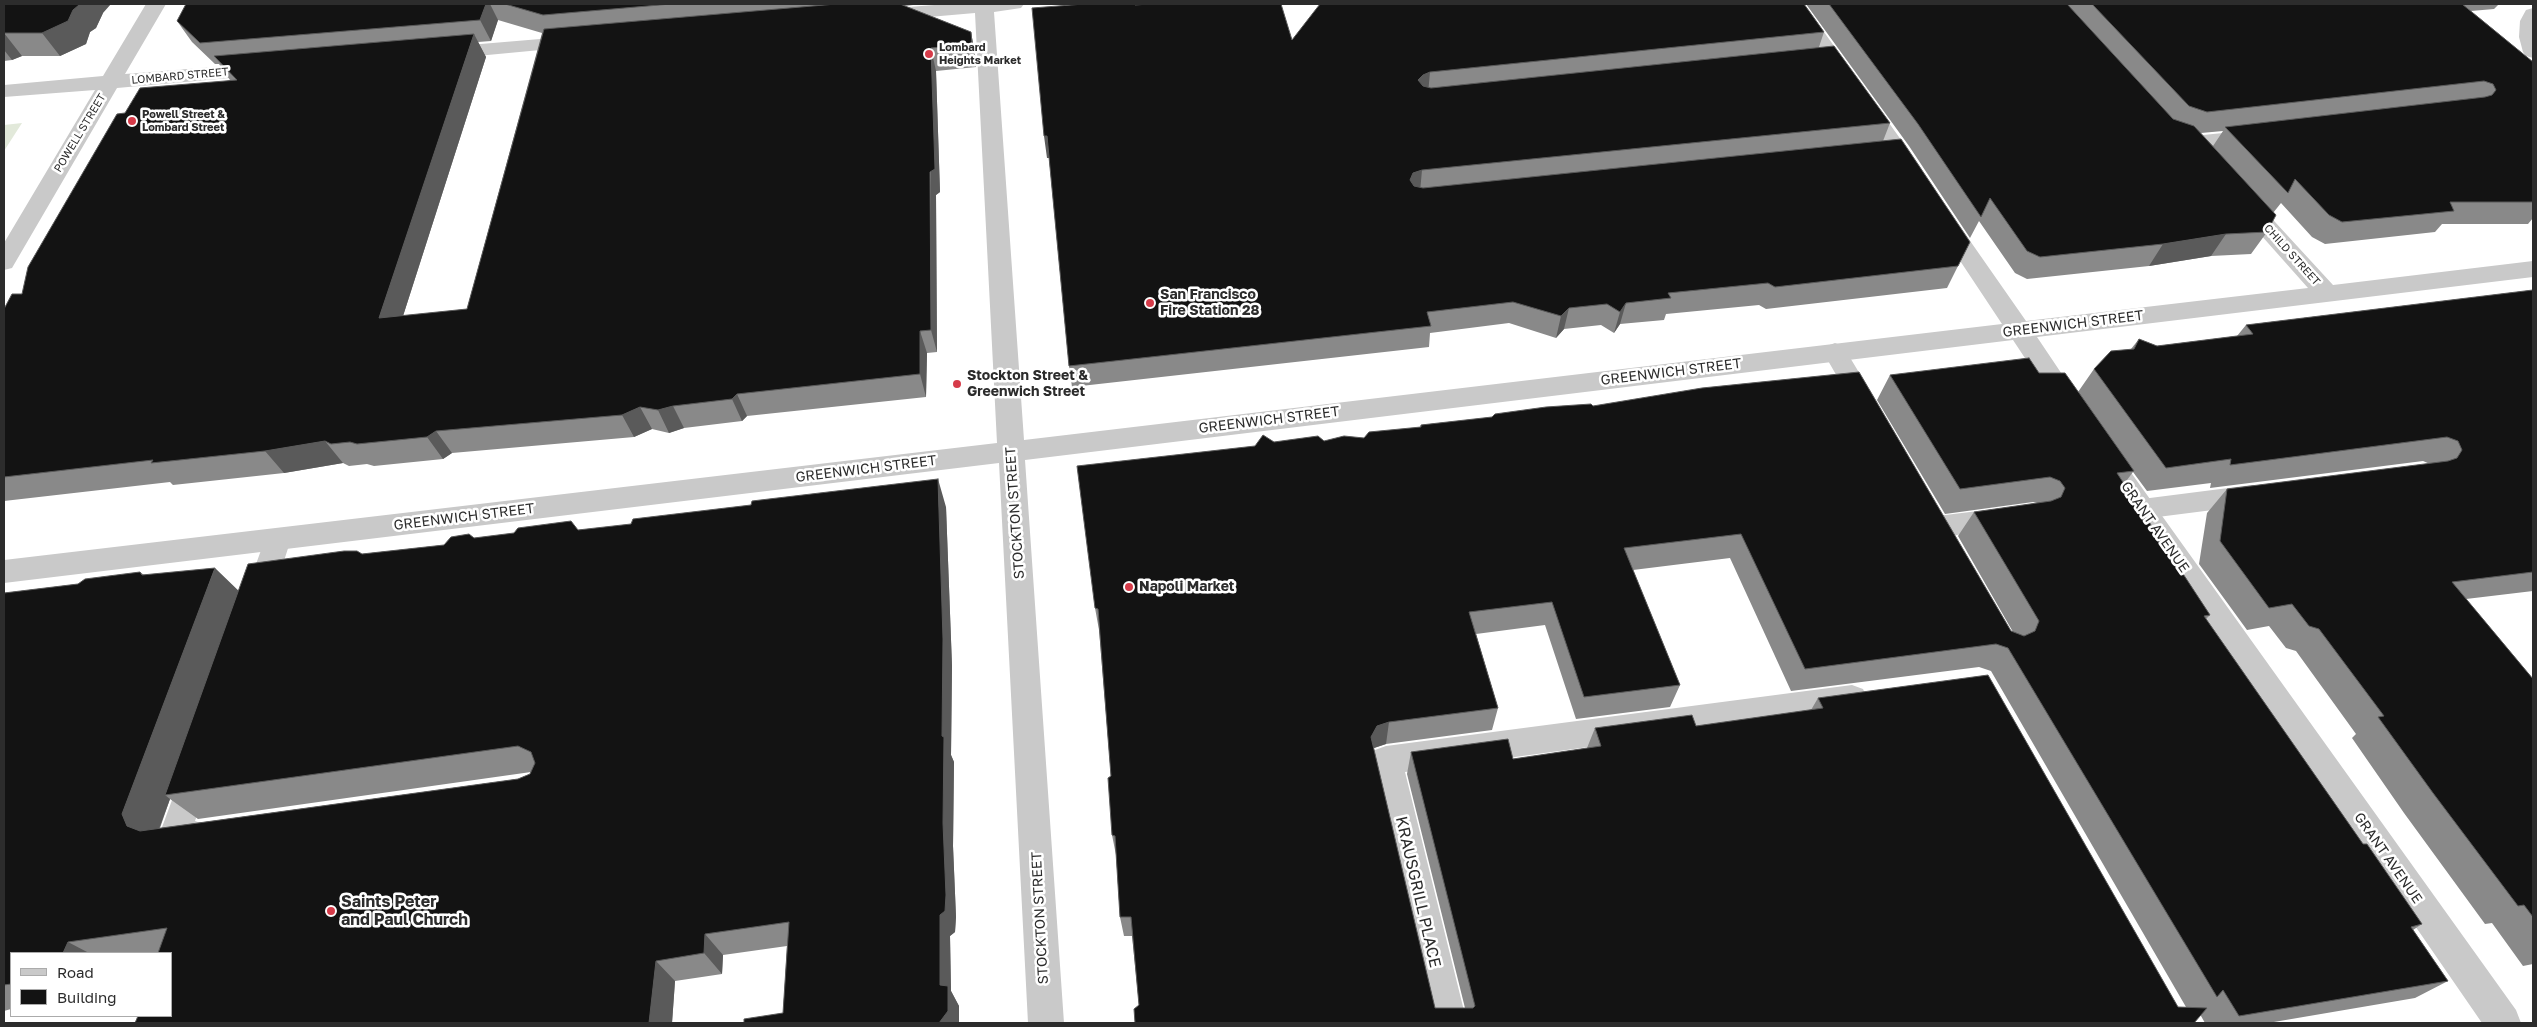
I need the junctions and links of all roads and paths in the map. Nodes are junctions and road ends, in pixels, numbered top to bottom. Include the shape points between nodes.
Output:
1 (156, 4) edge
2 (1014, 4) edge
3 (1794, 4) edge
4 (984, 5) edge
5 (2533, 14) edge
6 (859, 17) edge
7 (597, 40) edge
8 (2533, 52) edge
9 (429, 54) edge
10 (1834, 60) junction
11 (1808, 62) edge
12 (280, 67) edge
13 (110, 82) junction
14 (4, 91) edge
15 (2161, 127) edge
16 (2273, 134) edge
17 (2191, 143) junction
18 (1899, 152) junction
19 (1871, 155) edge
20 (2211, 165) edge
21 (2230, 187) edge
22 (4, 262) edge
23 (2533, 269) edge
24 (2327, 294) junction
25 (2018, 331) junction
26 (1835, 352) junction
27 (1879, 428) edge
28 (1011, 452) junction
29 (2278, 492) edge
30 (1922, 502) edge
31 (2142, 509) junction
32 (2024, 516) edge
33 (1937, 528) junction
34 (278, 539) junction
35 (1952, 553) edge
36 (4, 572) edge
37 (249, 624) edge
38 (1880, 695) edge
39 (206, 745) edge
40 (223, 831) edge
41 (1046, 1023) edge
42 (1449, 1023) edge
43 (2503, 1023) edge

1 - 13 street, POWELL STREET
2 - 4 street
3 - 10 street, GRANT AVENUE
4 - 6 street
4 - 28 street, STOCKTON STREET
5 - 8 lane via 2529,37
7 - 9 street
10 - 11 lane
10 - 18 street, GRANT AVENUE
12 - 13 street, LOMBARD STREET
13 - 14 street, LOMBARD STREET
13 - 22 street, POWELL STREET
15 - 17 lane via 2168,134
16 - 17 lane
17 - 20 street
18 - 19 lane
18 - 25 street, GRANT AVENUE
21 - 24 street, CHILD STREET
23 - 24 street, GREENWICH STREET
24 - 25 street, GREENWICH STREET
25 - 26 street, GREENWICH STREET
25 - 31 street, GRANT AVENUE
26 - 27 lane
26 - 28 street, GREENWICH STREET
28 - 34 street, GREENWICH STREET
28 - 41 street, STOCKTON STREET
29 - 31 lane
30 - 33 lane
31 - 43 street, GRANT AVENUE
32 - 33 lane
33 - 35 lane
34 - 36 street, GREENWICH STREET
34 - 37 lane
38 - 42 street, KRAUSGRILL PLACE via 1386,760
39 - 40 lane via 174,838

